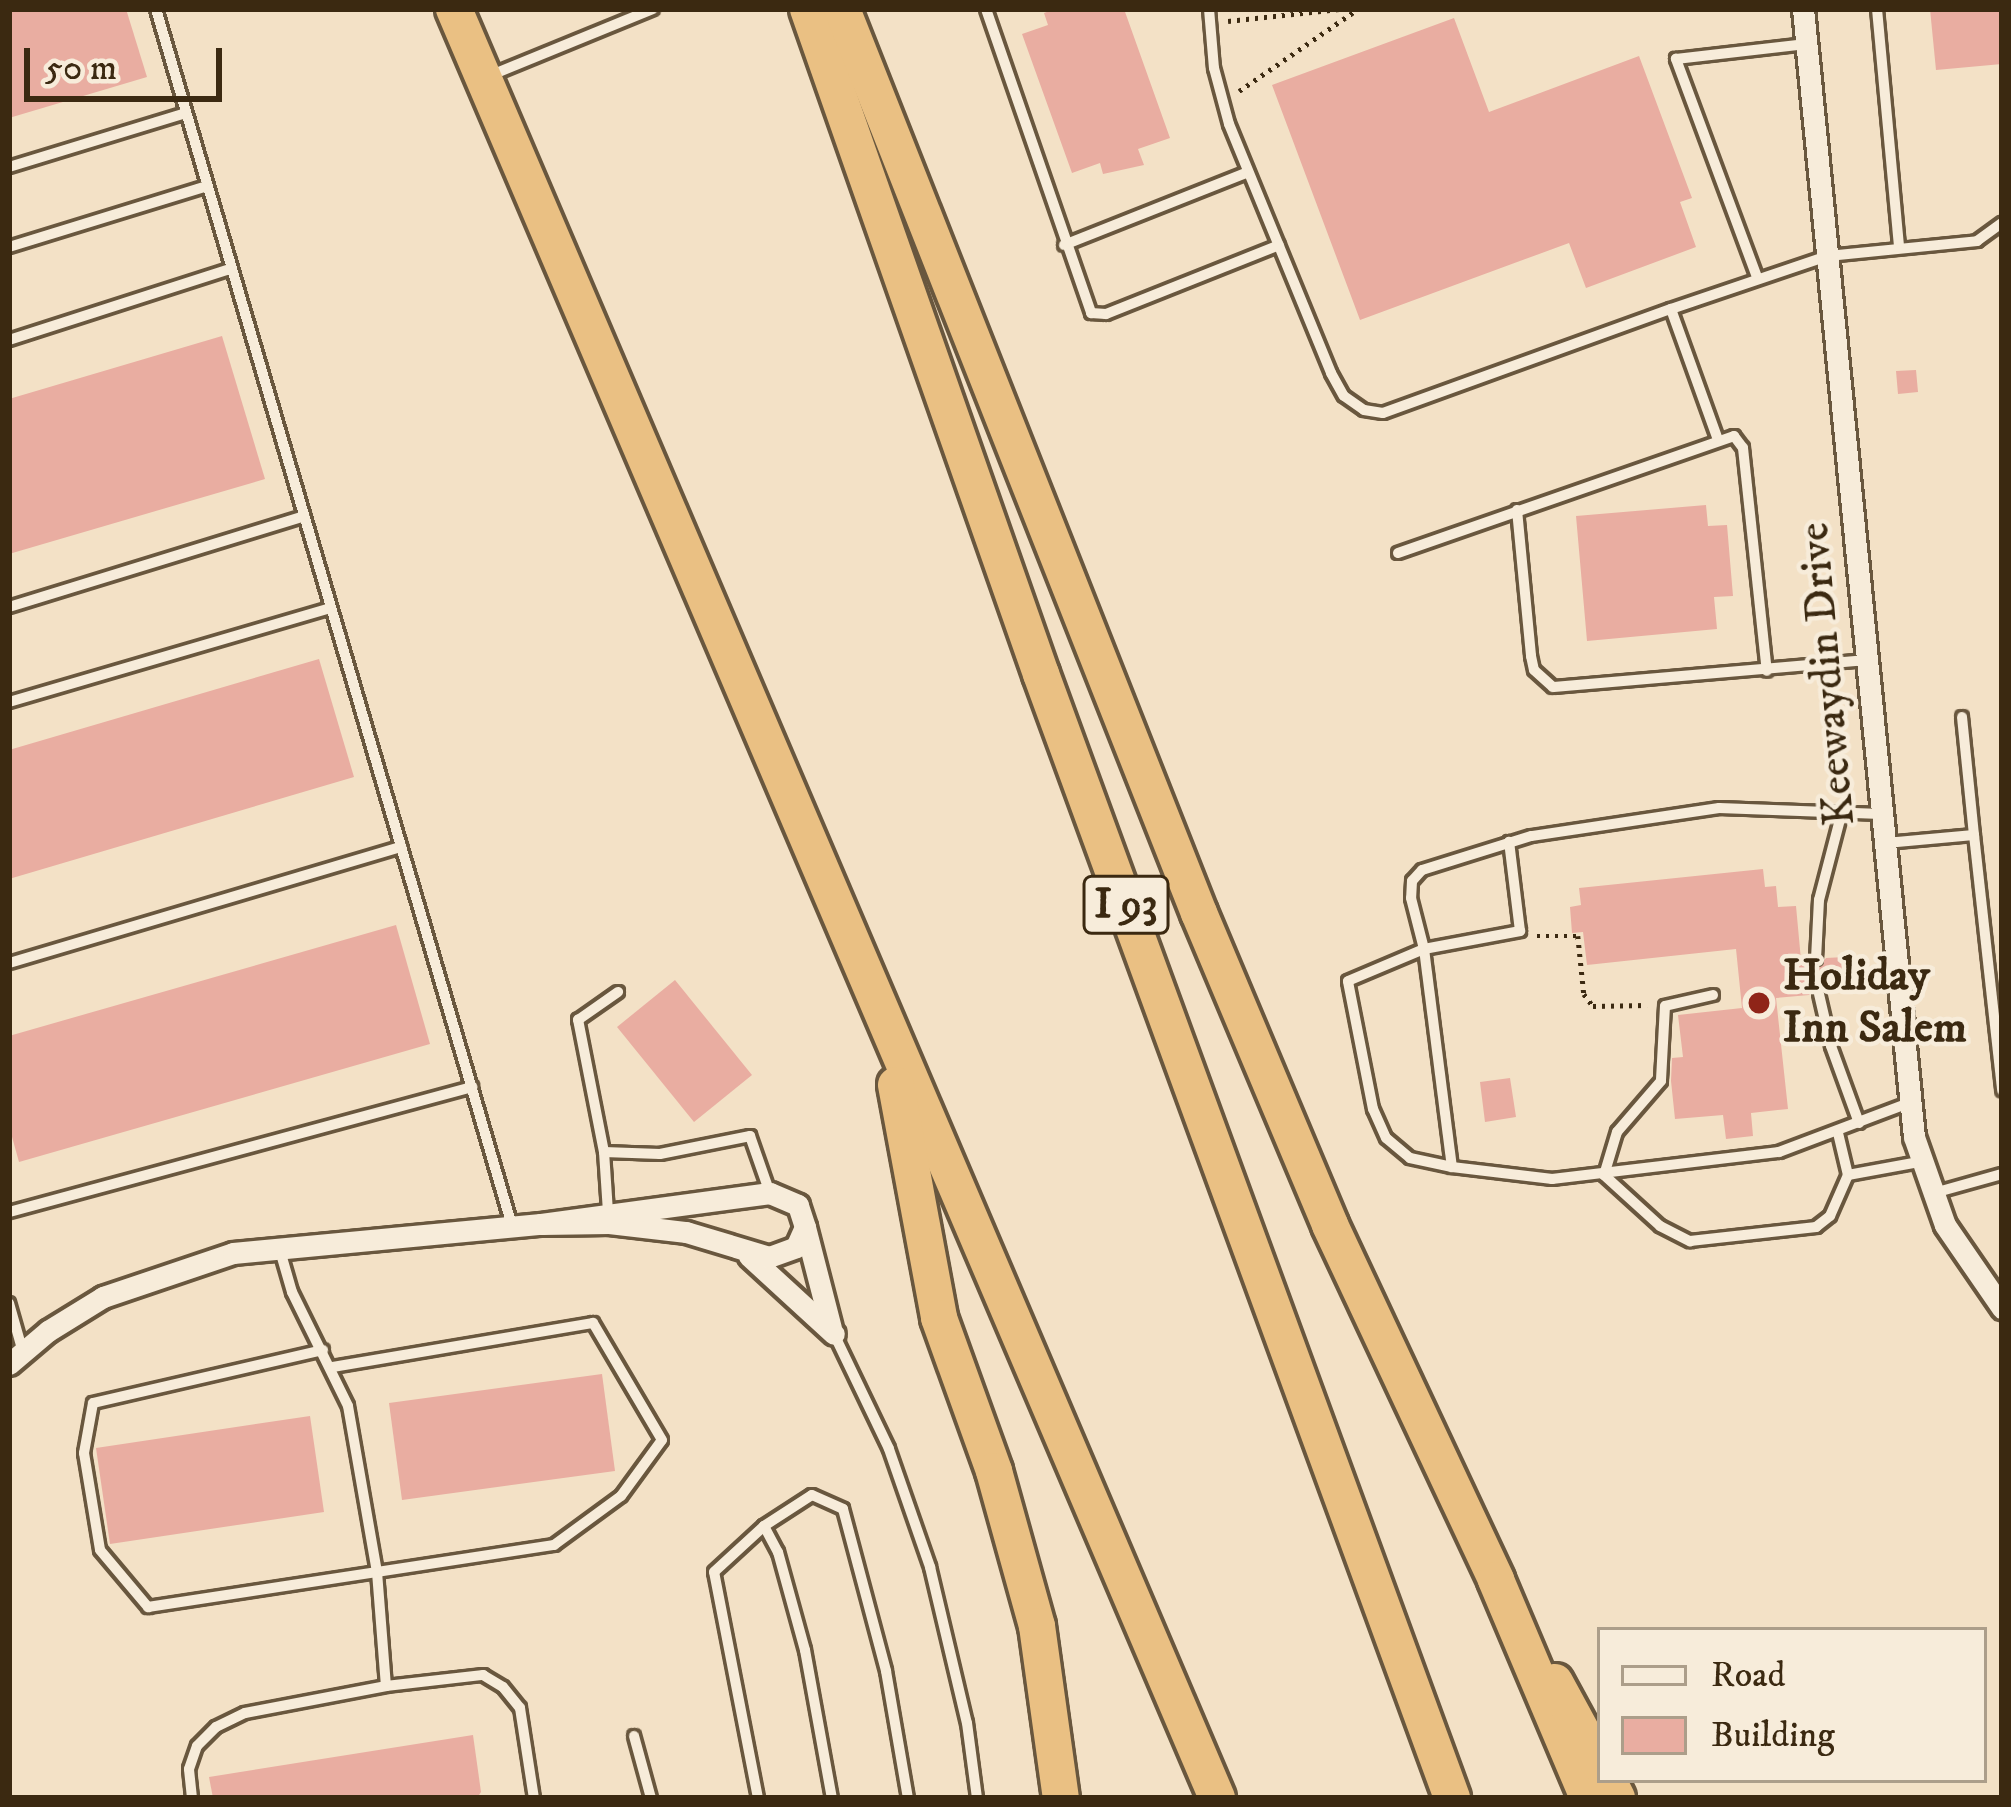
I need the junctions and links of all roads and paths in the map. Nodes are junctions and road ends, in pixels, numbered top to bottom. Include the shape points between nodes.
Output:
1 (156, 9) edge
2 (454, 9) edge
3 (653, 9) edge
4 (808, 9) edge
5 (842, 9) edge
6 (986, 9) edge
7 (1340, 9) edge
8 (1358, 9) edge
9 (1803, 9) edge
10 (1876, 9) edge
11 (1210, 16) edge
12 (1806, 44) junction
13 (484, 79) junction
14 (1222, 103) junction
15 (186, 112) junction
16 (9, 167) edge
17 (1248, 172) junction
18 (207, 186) junction
19 (2002, 223) edge
20 (1064, 245) junction
21 (1279, 245) junction
22 (1899, 247) junction
23 (9, 248) edge
24 (1828, 256) junction
25 (230, 269) junction
26 (1757, 277) junction
27 (1671, 309) junction
28 (9, 340) edge
29 (1717, 437) junction
30 (1517, 510) junction
31 (304, 516) junction
32 (1398, 553) dead end
33 (9, 607) edge
34 (331, 608) junction
35 (1866, 659) junction
36 (1767, 671) junction
37 (9, 702) edge
38 (1962, 717) dead end
39 (1842, 812) junction
40 (1881, 814) junction
41 (1974, 835) junction
42 (1509, 842) junction
43 (1883, 844) junction
44 (401, 847) junction
45 (1520, 931) junction
46 (1424, 949) junction
47 (1816, 959) dead end
48 (9, 963) edge
49 (618, 992) dead end
50 (1819, 994) dead end
51 (1713, 995) dead end
52 (1665, 1006) junction
53 (883, 1016) junction
54 (472, 1088) junction
55 (2002, 1090) edge
56 (1909, 1103) junction
57 (1859, 1123) junction
58 (1838, 1133) junction
59 (604, 1152) junction
60 (1919, 1162) junction
61 (1453, 1167) junction
62 (2002, 1174) edge
63 (1604, 1175) junction
64 (1849, 1175) junction
65 (770, 1193) junction
66 (1930, 1194) junction
67 (9, 1212) edge
68 (608, 1212) junction
69 (541, 1224) junction
70 (512, 1226) junction
71 (805, 1226) junction
72 (279, 1246) junction
73 (744, 1251) junction
74 (9, 1304) edge
75 (2002, 1308) edge
76 (834, 1334) junction
77 (323, 1350) junction
78 (16, 1358) edge
79 (332, 1367) junction
80 (764, 1526) junction
81 (377, 1572) junction
82 (1496, 1580) junction
83 (386, 1686) junction
84 (634, 1736) dead end
85 (1597, 1760) edge
86 (193, 1798) edge
87 (535, 1798) edge
88 (651, 1798) edge
89 (758, 1798) edge
90 (832, 1798) edge
91 (908, 1798) edge
92 (977, 1798) edge
93 (1061, 1798) edge
94 (1216, 1798) edge
95 (1452, 1798) edge
96 (1588, 1798) edge

1 - 15 lane
2 - 13 highway
3 - 13 lane
4 - 95 highway, I 93 via 1041,674
5 - 82 highway via 1198,913 1330,1225
6 - 20 lane
7 - 11 path
8 - 14 path
9 - 12 street, Keewaydin Drive
10 - 22 lane
11 - 14 lane
12 - 24 street, Keewaydin Drive
12 - 26 lane via 1676,59
13 - 53 highway
14 - 17 lane
15 - 16 lane
15 - 18 lane
17 - 20 lane
17 - 21 lane
18 - 23 lane
18 - 25 lane
19 - 22 lane via 1977,241
20 - 21 lane via 1091,314 1106,314
21 - 27 lane via 1345,396 1364,410 1383,413
22 - 24 lane
24 - 26 lane
24 - 35 street, Keewaydin Drive
25 - 28 lane
25 - 31 lane
26 - 27 lane
27 - 29 lane
29 - 30 lane
29 - 36 lane via 1734,436 1743,448
30 - 32 lane
30 - 36 lane via 1531,656 1543,681 1569,689
31 - 33 lane
31 - 34 lane
34 - 37 lane
34 - 44 lane
35 - 36 lane
35 - 40 street, Keewaydin Drive
38 - 41 lane
39 - 40 lane
39 - 42 lane via 1719,808
39 - 47 lane via 1820,900
40 - 43 street, Keewaydin Drive
41 - 43 lane
41 - 55 lane
42 - 45 lane
42 - 46 lane via 1412,880
43 - 56 street, Keewaydin Drive
44 - 48 lane
44 - 54 lane
45 - 46 lane
45 - 52 path via 1578,936 1584,994 1593,1006
46 - 61 lane
46 - 61 lane via 1348,981 1386,1138 1410,1158
49 - 59 lane via 578,1020
50 - 57 lane
51 - 52 lane
52 - 63 lane via 1660,1082 1617,1132
53 - 93 highway via 939,1318 994,1471 1037,1626
53 - 94 highway
54 - 67 lane
54 - 70 lane
56 - 57 lane
56 - 60 street, Keewaydin Drive
57 - 58 lane
58 - 63 lane via 1779,1151
58 - 64 lane
59 - 65 lane via 660,1154 750,1136
59 - 68 lane
60 - 64 lane
60 - 66 street, Keewaydin Drive
61 - 63 lane via 1516,1178
62 - 66 lane
63 - 64 lane via 1660,1226 1690,1241 1816,1227
65 - 68 street
65 - 71 street via 790,1198
66 - 75 street, Keewaydin Drive
68 - 69 street
69 - 70 street
69 - 73 street via 650,1226
70 - 72 street
71 - 73 street via 781,1257
71 - 76 street
72 - 77 lane
72 - 78 street via 207,1259 121,1290 74,1313
73 - 76 street
74 - 78 lane
76 - 92 lane via 889,1449 931,1567
77 - 79 lane
77 - 81 lane via 93,1402 84,1453 100,1550 148,1607
79 - 81 lane via 348,1406
79 - 81 lane via 593,1323 662,1440 621,1496 554,1545
80 - 89 lane via 714,1572
80 - 90 lane via 805,1650
80 - 91 lane via 812,1495 843,1509 886,1671
81 - 83 lane
82 - 85 highway
82 - 96 highway
83 - 86 lane via 244,1713 216,1727 189,1769
83 - 87 lane via 483,1675 503,1687 520,1708
84 - 88 lane

